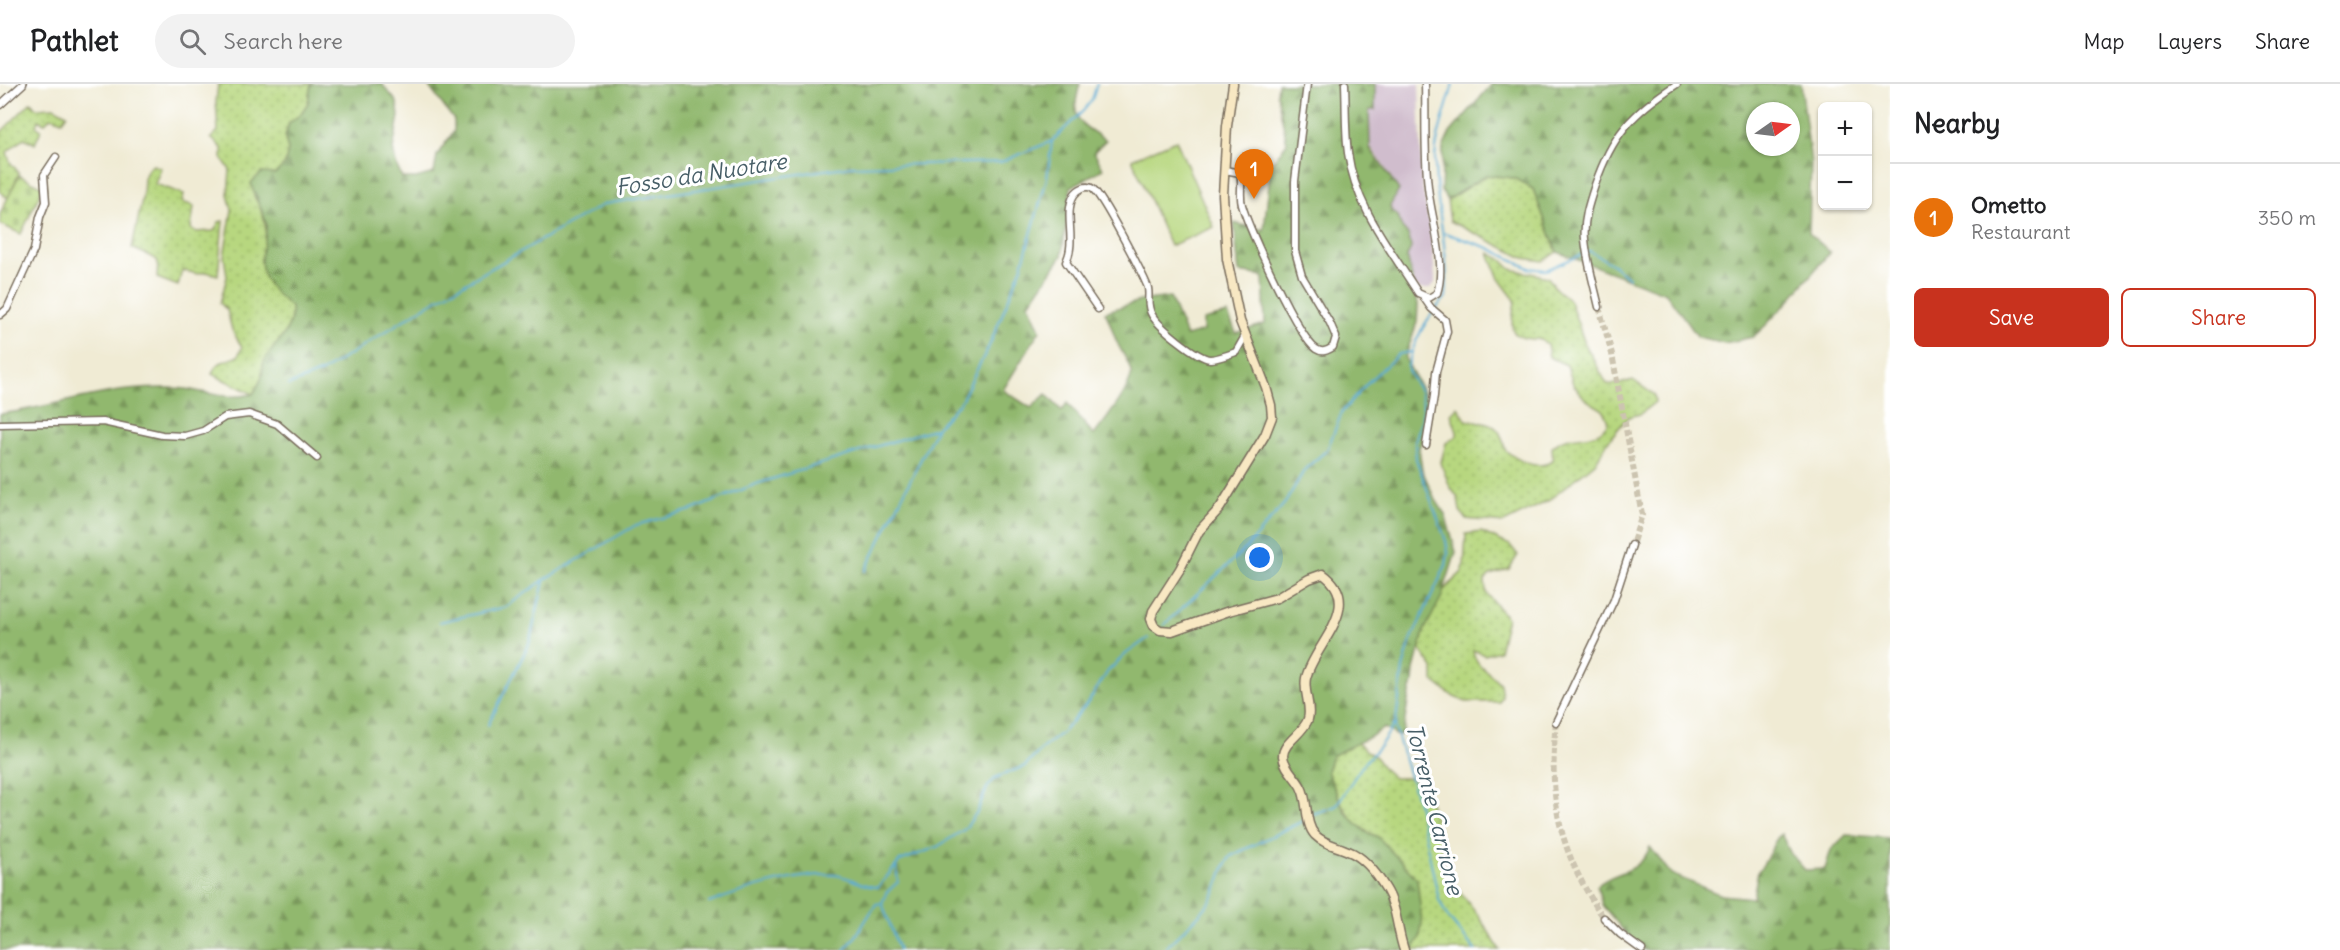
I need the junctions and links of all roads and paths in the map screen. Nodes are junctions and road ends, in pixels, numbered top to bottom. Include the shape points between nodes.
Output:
1 (23, 84) edge
2 (1233, 84) edge
3 (1307, 84) edge
4 (1345, 84) edge
5 (1425, 84) edge
6 (1677, 84) edge
7 (0, 105) edge
8 (56, 157) dead end
9 (1225, 170) junction
10 (1424, 297) junction
11 (1599, 307) tunnel mouth
12 (1098, 309) dead end
13 (0, 315) edge
14 (1245, 336) junction
15 (0, 424) edge
16 (1426, 445) dead end
17 (317, 458) dead end
18 (1632, 545) tunnel mouth
19 (1556, 722) tunnel mouth
20 (1604, 918) tunnel mouth
21 (1404, 950) edge
22 (1642, 950) edge

1 - 7 street
2 - 9 street
3 - 9 street via 1295,181 1295,251 1302,276 1330,323 1335,337 1333,347 1318,350 1299,327 1242,204 1240,173
4 - 10 street via 1348,155 1359,193 1412,284
5 - 10 street via 1426,163 1440,285 1433,297
6 - 11 street via 1637,113 1614,140 1598,175 1589,204 1585,240
8 - 13 street via 44,175 46,202 34,250 7,309
9 - 14 street via 1227,259
10 - 16 street via 1444,320 1447,331 1436,372
12 - 14 street via 1066,262 1072,247 1070,214 1074,195 1088,186 1094,189 1111,217 1148,286 1148,306 1157,322 1193,352 1209,358 1236,352
14 - 21 street via 1266,387 1272,417 1220,508 1199,531 1151,619 1160,630 1172,631 1277,598 1323,574 1334,583 1340,606 1305,679 1308,718 1287,746 1284,762 1301,787 1310,828 1324,842 1365,861 1386,889
15 - 17 street via 103,423 186,436 225,417 249,414 277,424
18 - 19 street via 1614,600
20 - 22 street

